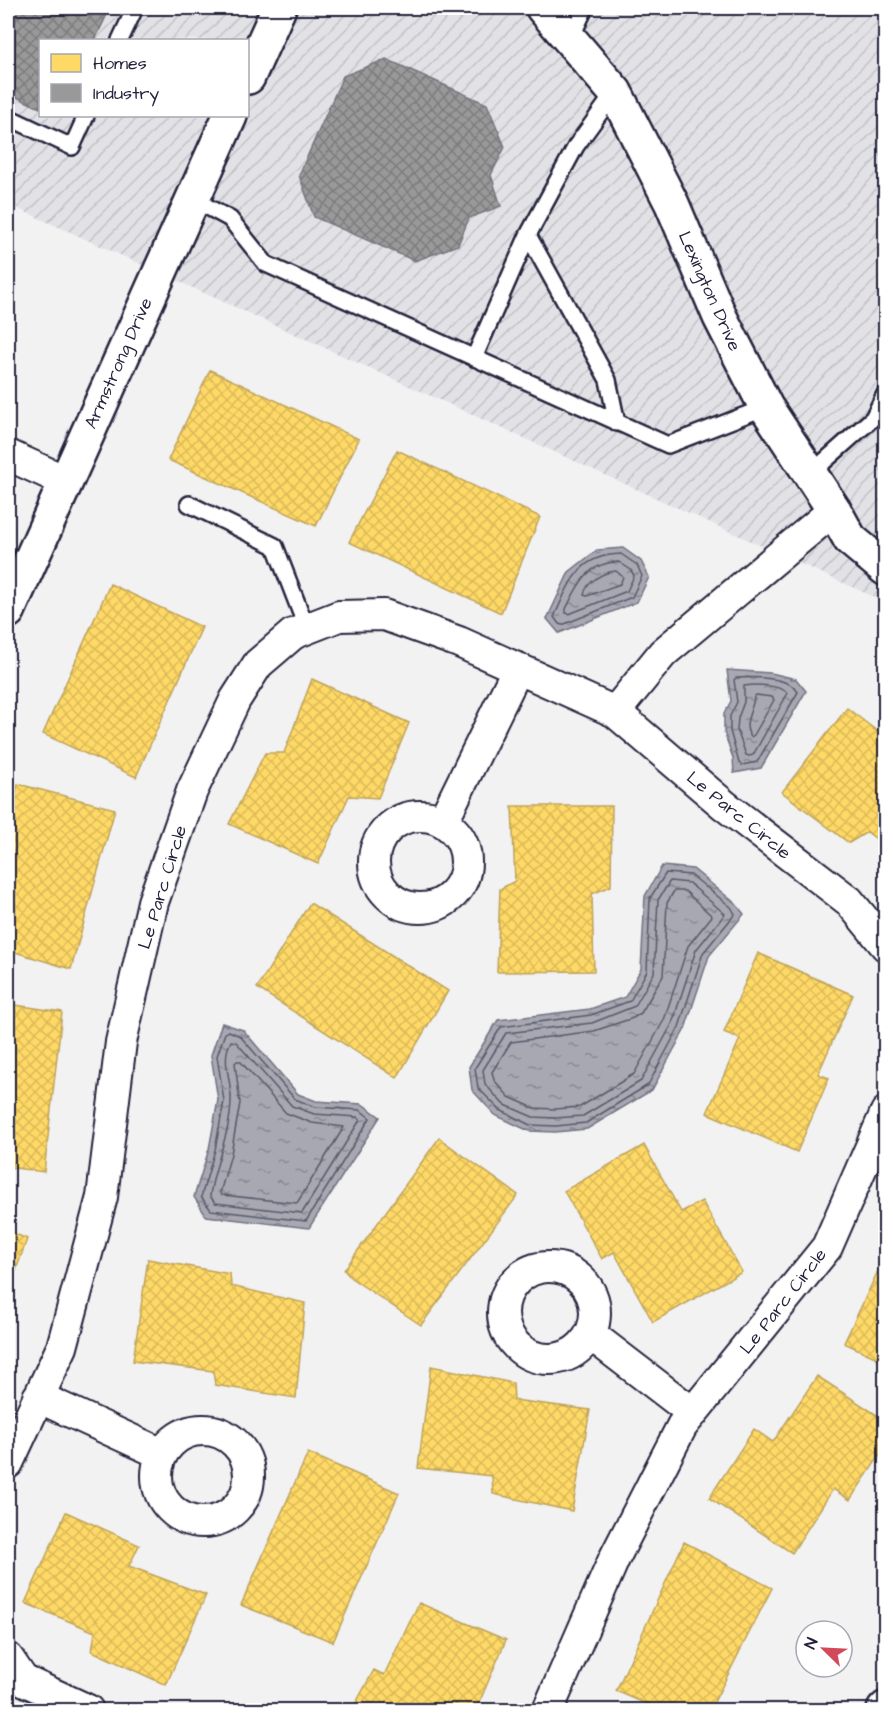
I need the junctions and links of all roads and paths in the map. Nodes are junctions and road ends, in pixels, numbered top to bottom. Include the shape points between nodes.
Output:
1 (135, 8) edge
2 (279, 8) edge
3 (543, 8) edge
4 (585, 8) edge
5 (120, 39) edge
6 (570, 40) junction
7 (249, 75) edge
8 (615, 92) junction
9 (8, 117) edge
10 (86, 117) edge
11 (230, 117) edge
12 (193, 199) junction
13 (528, 235) junction
14 (474, 358) junction
15 (885, 392) edge
16 (766, 407) junction
17 (617, 423) junction
18 (8, 455) edge
19 (810, 474) junction
20 (65, 481) junction
21 (189, 504) dead end
22 (834, 510) junction
23 (885, 569) edge
24 (8, 612) edge
25 (307, 629) junction
26 (518, 668) junction
27 (615, 712) junction
28 (443, 821) dead end
29 (885, 946) edge
30 (885, 1112) edge
31 (590, 1334) dead end
32 (38, 1397) junction
33 (693, 1413) junction
34 (162, 1454) dead end
35 (8, 1463) edge
36 (8, 1658) edge
37 (88, 1710) edge
38 (548, 1710) edge

1 - 5 lane
2 - 7 street
3 - 6 street, Lexington Drive
4 - 6 lane
6 - 8 street, Lexington Drive
8 - 13 lane via 576,146
8 - 16 street, Lexington Drive
9 - 10 lane via 72,147
11 - 12 street, Armstrong Drive
12 - 14 lane via 230,219 266,264
12 - 20 street, Armstrong Drive
13 - 14 lane
13 - 17 lane via 608,380
14 - 17 lane
15 - 19 lane via 873,418
16 - 17 lane via 668,445
16 - 19 street, Lexington Drive
18 - 20 street
19 - 22 street, Lexington Drive
20 - 24 street, Armstrong Drive
21 - 25 lane via 275,546
22 - 23 street, Lexington Drive via 850,539
22 - 27 street via 663,653
25 - 26 street, Le Parc Circle via 339,616 384,615
25 - 32 street, Le Parc Circle via 293,634 258,664 235,700 192,791 153,902 121,1042 102,1197 62,1347
26 - 27 street, Le Parc Circle
26 - 28 street
27 - 29 street, Le Parc Circle via 724,805 849,902
30 - 33 street, Le Parc Circle via 826,1247
31 - 33 street
32 - 34 street
32 - 35 street, Le Parc Circle
33 - 38 street, Le Parc Circle via 682,1426 614,1559
36 - 37 street via 23,1680

